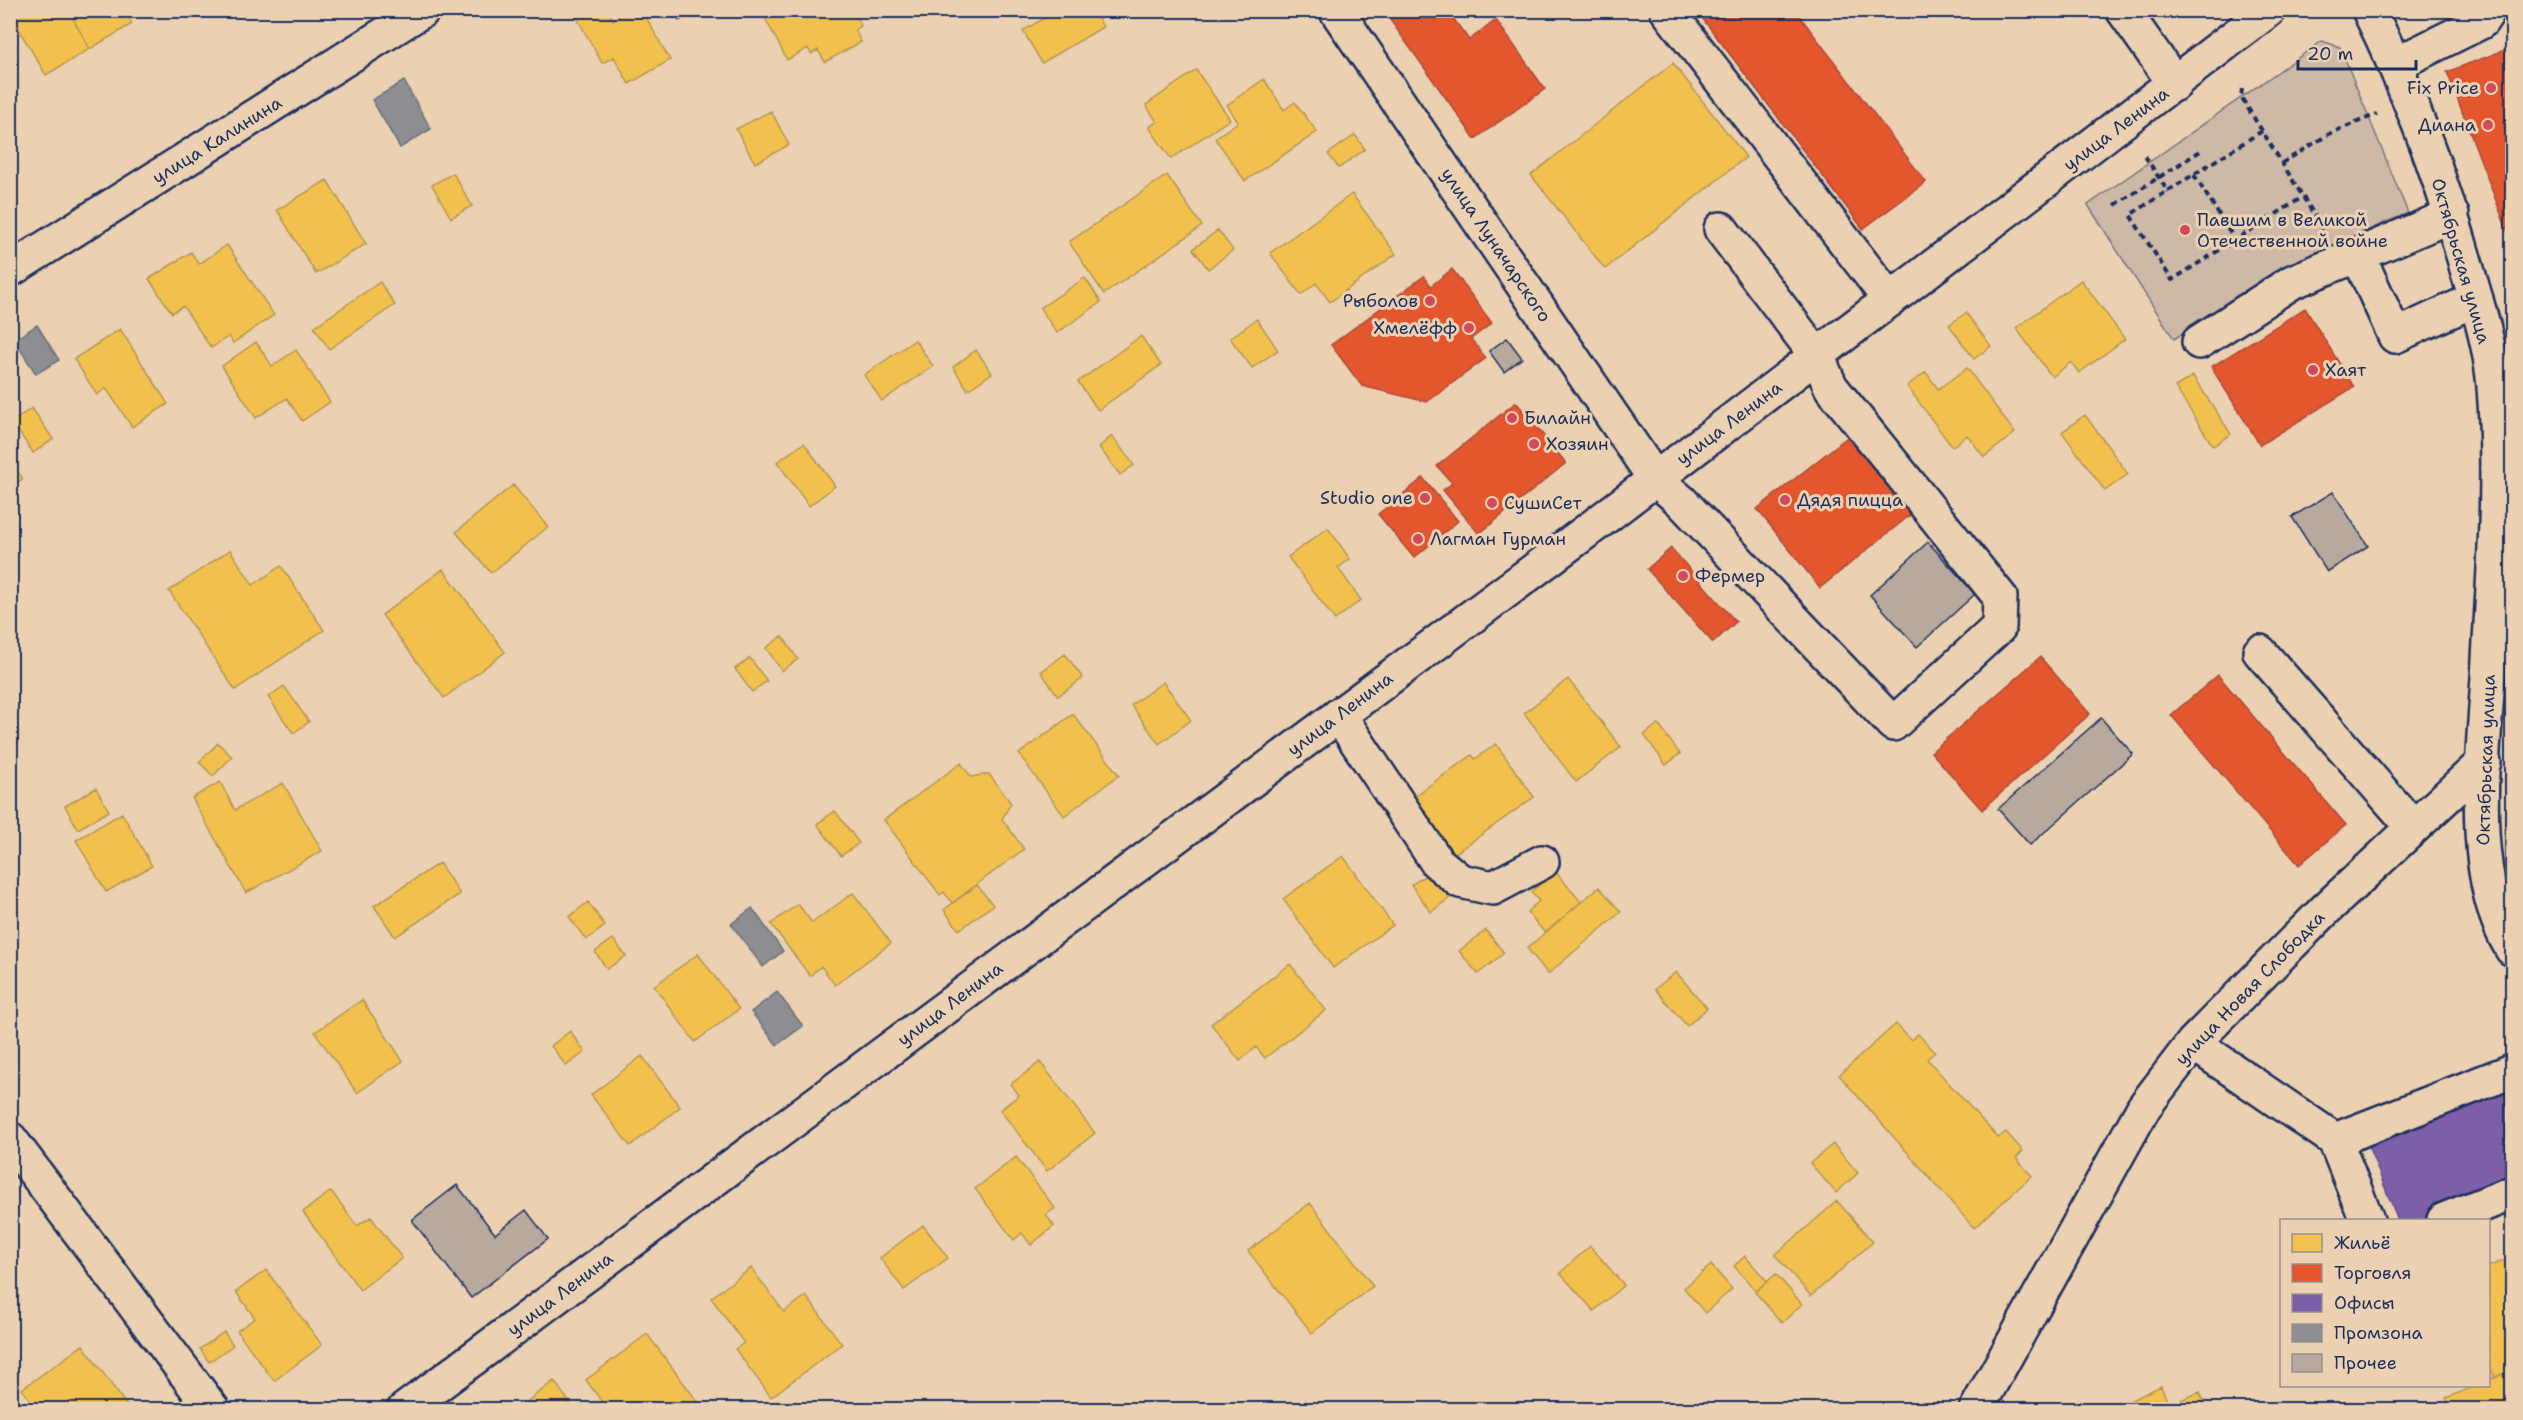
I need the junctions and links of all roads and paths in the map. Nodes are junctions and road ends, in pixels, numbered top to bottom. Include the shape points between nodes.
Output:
1 (423, 10) edge
2 (1336, 10) edge
3 (1667, 10) edge
4 (2123, 10) edge
5 (2269, 10) edge
6 (2369, 10) edge
7 (2489, 10) edge
8 (2396, 64) junction
9 (2175, 84) junction
10 (2242, 88) dead end
11 (2381, 113) dead end
12 (2262, 131) junction
13 (2202, 150) dead end
14 (2145, 156) dead end
15 (2282, 164) junction
16 (2194, 175) junction
17 (2158, 177) junction
18 (2168, 192) junction
19 (2303, 197) junction
20 (2115, 205) dead end
21 (2452, 215) junction
22 (1721, 229) dead end
23 (2235, 240) junction
24 (2350, 258) junction
25 (10, 270) edge
26 (2476, 299) junction
27 (1890, 300) junction
28 (2199, 342) dead end
29 (1817, 356) junction
30 (1655, 479) junction
31 (2260, 652) dead end
32 (1340, 715) junction
33 (2484, 762) junction
34 (2413, 827) junction
35 (1542, 862) dead end
36 (2512, 950) edge
37 (2193, 1043) junction
38 (2512, 1071) edge
39 (10, 1139) edge
40 (2335, 1140) junction
41 (2512, 1193) edge
42 (2366, 1219) edge
43 (2449, 1219) edge
44 (213, 1410) edge
45 (404, 1410) edge
46 (1976, 1410) edge

1 - 25 street, улица Калинина
2 - 30 street, улица Луначарского
3 - 27 street
4 - 9 street
5 - 9 street, улица Ленина
6 - 8 street, Октябрьская улица
7 - 8 street via 2481,22
8 - 21 street, Октябрьская улица
9 - 27 street, улица Ленина
10 - 12 path via 2241,98
11 - 15 path via 2331,133
12 - 15 path
12 - 16 path
13 - 17 path
14 - 17 path
15 - 19 path
16 - 18 path
16 - 23 path
17 - 18 path
17 - 20 path
18 - 23 path via 2130,215 2172,280
19 - 23 path
19 - 24 path
21 - 24 street
21 - 26 street, Октябрьская улица
22 - 29 street
24 - 26 street via 2395,336
24 - 28 street via 2292,282
26 - 33 street, Октябрьская улица via 2494,384 2498,484
27 - 29 street, улица Ленина
29 - 30 street, улица Ленина
29 - 30 street, улица Луначарского via 1831,387 2000,597 1999,627 1893,724 1681,501
30 - 32 street, улица Ленина
31 - 34 street
32 - 35 street via 1437,862 1460,881 1493,888
32 - 45 street, улица Ленина
33 - 34 street, улица Новая Слободка
33 - 36 street, Октябрьская улица via 2483,858 2493,906
34 - 37 street, улица Новая Слободка
37 - 40 street
37 - 46 street, улица Новая Слободка via 2144,1107
38 - 40 street
39 - 44 street
40 - 42 street
41 - 43 street

